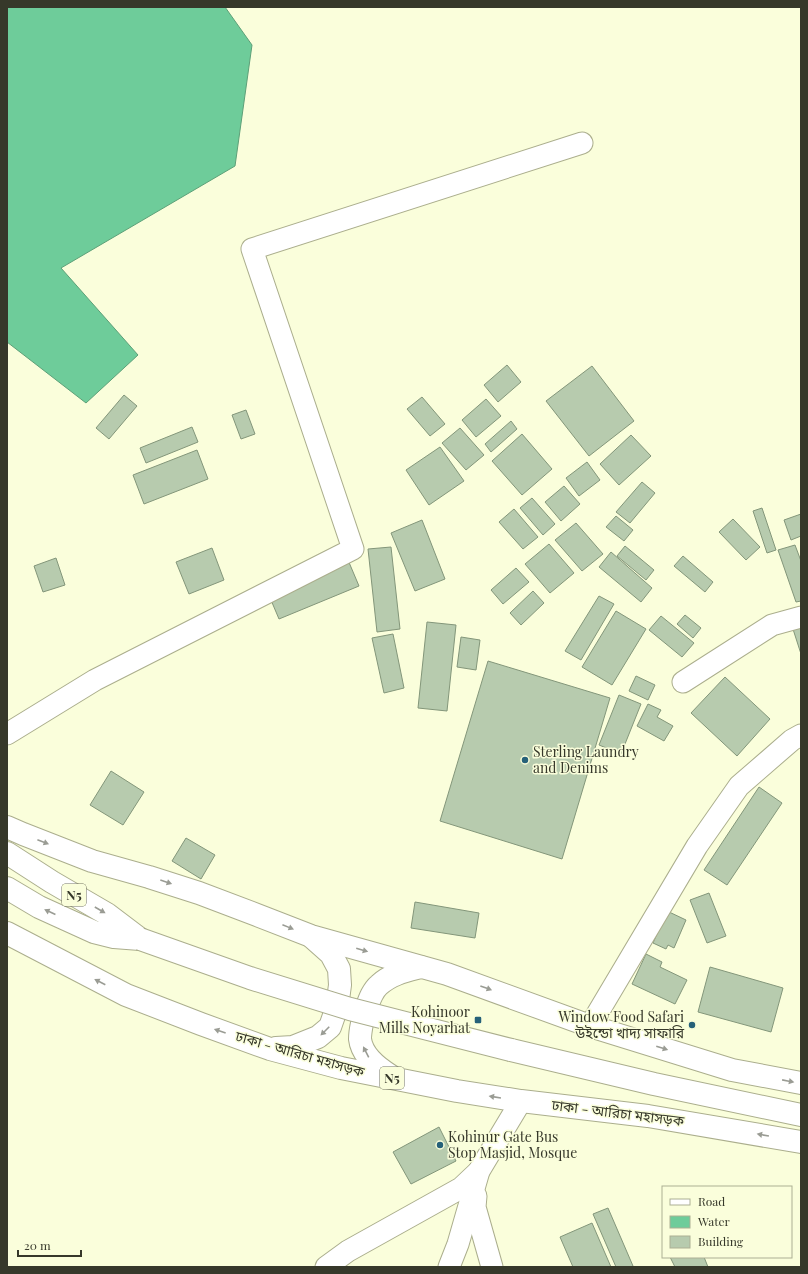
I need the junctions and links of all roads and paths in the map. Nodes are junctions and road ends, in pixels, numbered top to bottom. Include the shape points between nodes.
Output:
1 (582, 143) dead end
2 (801, 617) edge
3 (684, 682) dead end
4 (7, 734) edge
5 (801, 735) edge
6 (7, 826) edge
7 (7, 853) edge
8 (7, 888) edge
9 (7, 933) edge
10 (311, 936) junction
11 (140, 938) junction
12 (421, 968) junction
13 (590, 1026) junction
14 (270, 1049) junction
15 (393, 1078) junction
16 (801, 1084) edge
17 (521, 1101) junction
18 (801, 1115) edge
19 (801, 1142) edge
20 (479, 1171) junction
21 (326, 1267) edge
22 (449, 1267) edge
23 (492, 1267) edge

1 - 4 street via 252,249 353,549 95,680
2 - 3 street via 772,625
5 - 13 street via 739,786 697,846
6 -> 10 highway via 92,861 199,893
7 -> 11 highway, N5 via 107,914
11 -> 8 highway, N5 via 114,937 94,932
14 -> 9 highway, ঢাকা - আরিচা মহাসড়ক / N5 via 126,995
10 -> 12 highway
10 -> 14 highway via 331,954 339,969 337,1007 330,1027 318,1037 293,1047
11 - 18 highway, N5, bridge via 250,978 350,1009 654,1084
12 -> 13 highway via 448,974
15 -> 12 highway via 378,1068 366,1055 360,1040 364,1016 369,999 378,985 395,974
13 -> 16 highway via 732,1070
14 - 15 highway, ঢাকা - আরিচা মহাসড়ক / N5 via 341,1068
17 -> 15 highway, ঢাকা - আরিচা মহাসড়ক / N5
19 -> 17 highway, ঢাকা - আরিচা মহাসড়ক / N5 via 648,1116
17 - 20 street
20 - 21 street via 461,1188 348,1251
20 - 22 street
20 - 23 street via 475,1207

